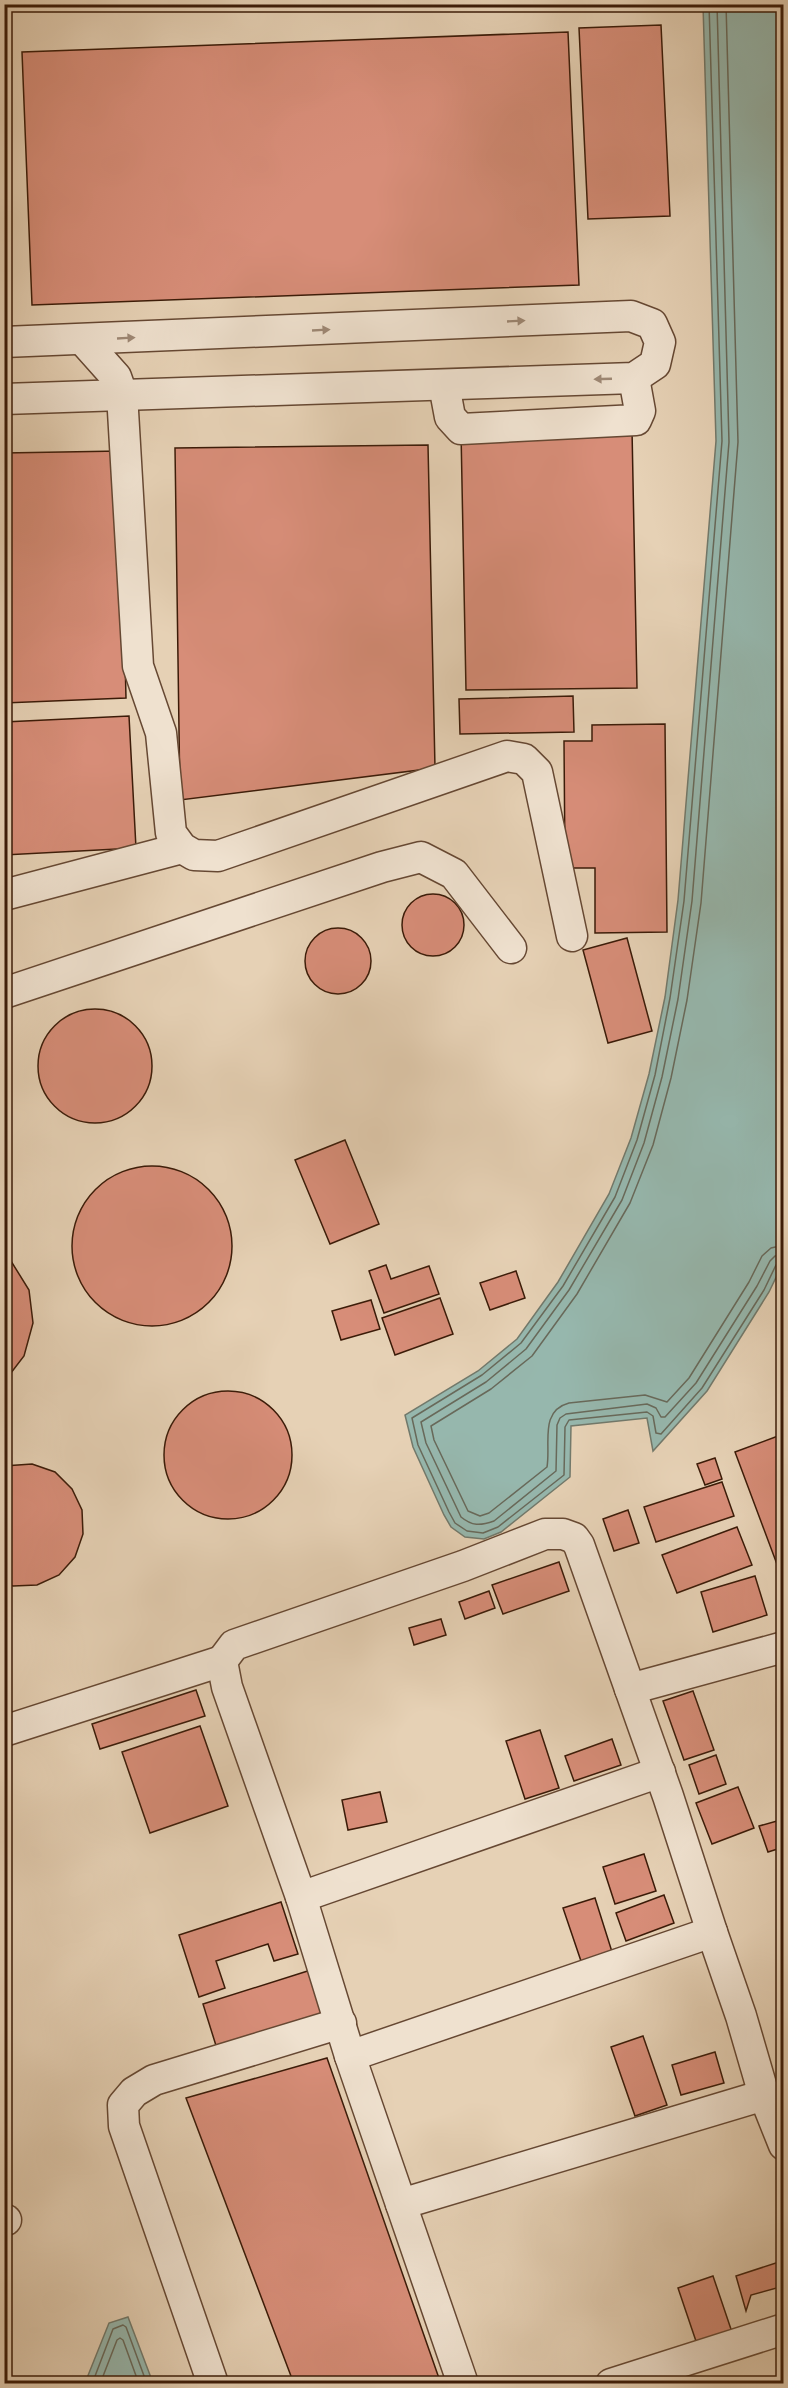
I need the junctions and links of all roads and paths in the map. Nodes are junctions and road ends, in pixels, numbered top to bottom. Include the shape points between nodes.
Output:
1 (82, 340) junction
2 (4, 342) edge
3 (634, 378) junction
4 (444, 385) junction
5 (122, 394) junction
6 (4, 399) edge
7 (182, 848) junction
8 (4, 895) edge
9 (572, 936) dead end
10 (511, 948) dead end
11 (4, 993) edge
12 (783, 1647) edge
13 (222, 1661) junction
14 (630, 1689) junction
15 (4, 1731) edge
16 (660, 1772) junction
17 (301, 1897) junction
18 (712, 1932) junction
19 (341, 2023) junction
20 (350, 2056) junction
21 (764, 2095) junction
22 (783, 2145) edge
23 (401, 2204) junction
24 (783, 2329) edge
25 (213, 2384) edge
26 (463, 2384) edge
27 (611, 2384) edge

1 - 2 lane
1 -> 3 lane via 631,316 652,324 660,342 655,364
1 - 5 lane via 116,377
3 -> 4 lane
3 - 4 lane via 640,411 636,420 461,429 450,417
4 - 5 lane
5 - 6 lane
5 - 7 lane via 138,666 161,733 171,834
7 - 8 lane
7 - 9 lane via 194,855 218,856 507,756 524,759 537,772
10 - 11 lane via 454,874 421,857
12 - 14 lane
13 - 14 lane via 234,1645 545,1534 563,1534 579,1545
13 - 15 lane
13 - 17 lane via 227,1687
14 - 16 lane
16 - 17 lane
16 - 18 lane
17 - 19 lane
18 - 20 lane
18 - 21 lane
19 - 20 lane
19 - 25 lane via 154,2080 134,2092 123,2105 124,2126
20 - 23 lane
21 - 22 lane
21 - 23 lane
23 - 26 lane
24 - 27 lane

